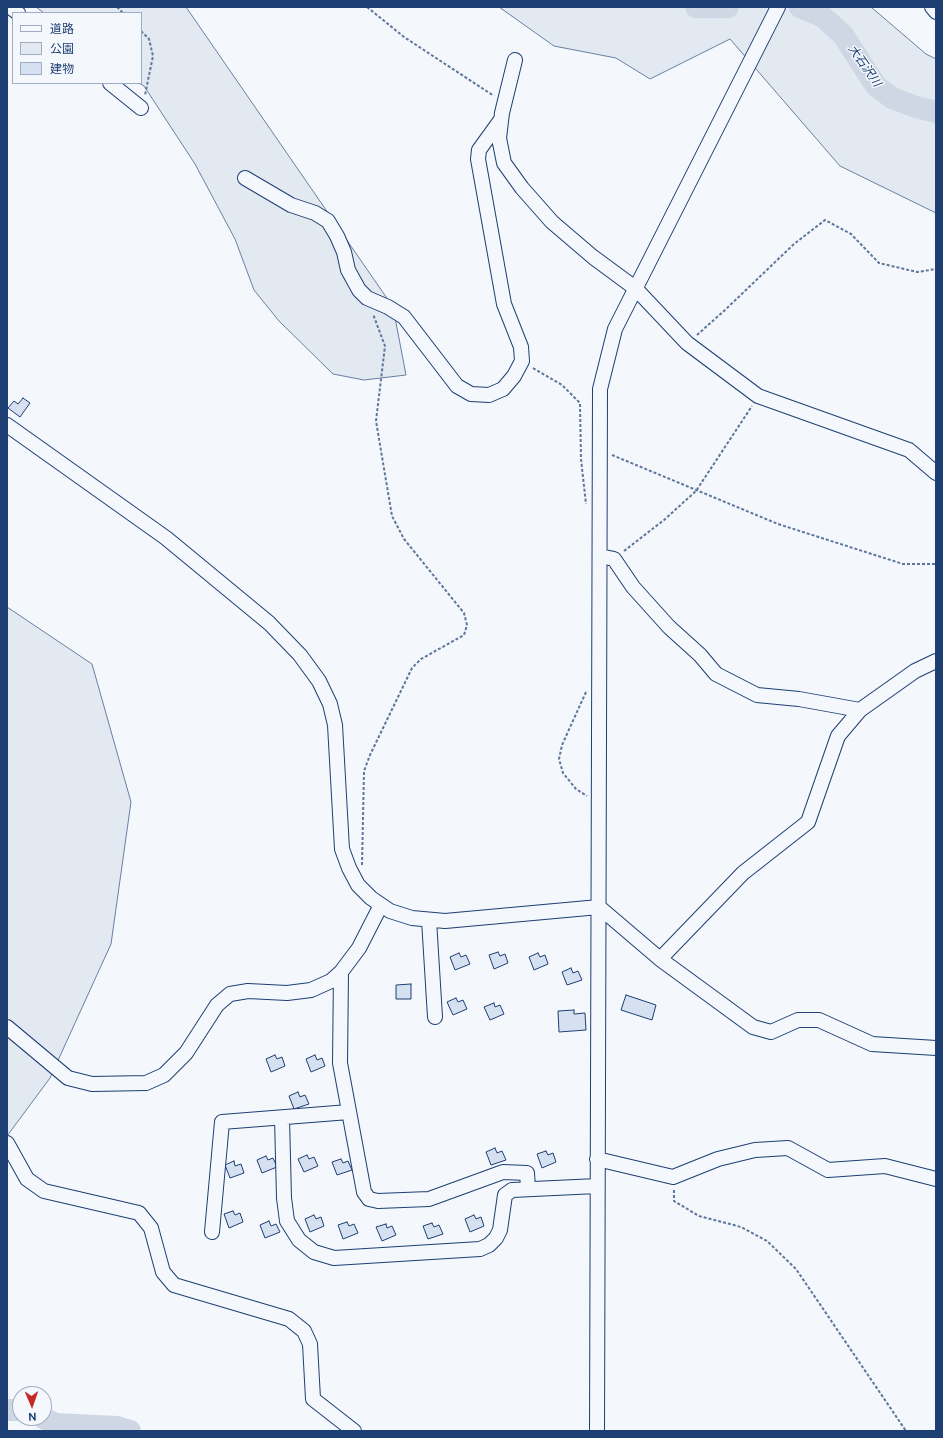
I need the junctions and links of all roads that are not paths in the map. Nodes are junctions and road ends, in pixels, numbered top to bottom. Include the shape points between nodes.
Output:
1 (778, 7) edge
2 (932, 7) edge
3 (936, 12) edge
4 (515, 60) dead end
5 (111, 84) edge
6 (141, 108) road end
7 (501, 121) junction
8 (246, 178) dead end
9 (635, 288) junction
10 (7, 425) edge
11 (936, 473) edge
12 (607, 558) junction
13 (936, 662) edge
14 (860, 710) junction
15 (381, 905) junction
16 (599, 907) junction
17 (429, 920) junction
18 (660, 959) junction
19 (341, 972) junction
20 (435, 1017) dead end
21 (7, 1028) edge
22 (936, 1048) edge
23 (349, 1112) junction
24 (282, 1118) junction
25 (7, 1143) edge
26 (597, 1159) junction
27 (936, 1179) edge
28 (597, 1186) junction
29 (528, 1188) junction
30 (212, 1232) dead end
31 (354, 1431) edge
32 (597, 1431) edge

1 - 9 street
2 - 3 street
4 - 7 street
5 - 6 street
7 - 8 street via 479,150 478,159 504,304 521,346 522,361 503,389 489,394 471,394 457,386 404,317 388,306 367,298 359,290 348,270 338,236 328,221 315,213 291,205
7 - 9 street via 499,138 504,163 522,188 552,222
9 - 11 street via 687,343 758,396 909,450
9 - 12 street via 615,329 600,389 600,450
10 - 15 street via 166,538 269,622 300,655 330,704 335,725 342,848 358,885
12 - 14 street via 669,627 700,655 716,674 757,695 799,699
12 - 16 street
13 - 14 street via 915,671
14 - 18 street via 838,736 808,822 743,873
15 - 17 street via 390,911 412,918
15 - 19 street via 359,948
16 - 17 street via 445,922
16 - 18 street
16 - 26 street
17 - 20 street
18 - 22 street via 753,1027 771,1032 798,1020 819,1020 872,1044
19 - 21 street via 331,981 311,990 287,993 248,991 230,994 217,1005 186,1053 164,1075 146,1082 92,1084 68,1078
19 - 23 street via 340,1062
23 - 24 street
23 - 29 street via 364,1192 369,1198 378,1201 429,1199 503,1172 527,1172
24 - 29 street via 287,1221 299,1240 314,1252 334,1258 480,1249 489,1245 500,1230 505,1195 512,1190
24 - 30 street via 222,1122
25 - 31 street via 27,1179 44,1191 139,1213 151,1228 163,1272 174,1285 289,1319 304,1331 310,1344 314,1399
26 - 27 street via 673,1178 718,1159 755,1150 788,1148 828,1170 886,1166
26 - 28 street
28 - 29 street
28 - 32 street

